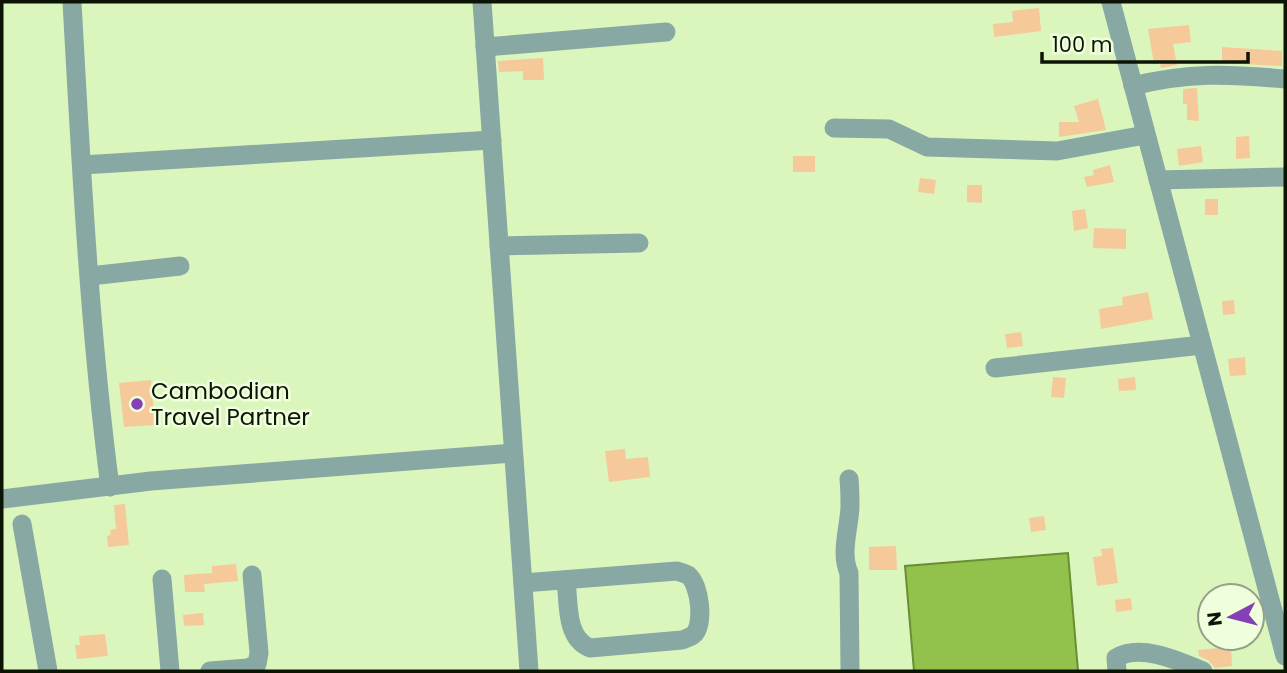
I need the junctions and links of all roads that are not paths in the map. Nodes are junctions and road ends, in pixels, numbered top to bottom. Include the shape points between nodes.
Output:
1 (72, 2) edge
2 (482, 2) edge
3 (1111, 2) edge
4 (666, 32) dead end
5 (485, 47) junction
6 (1285, 79) edge
7 (1133, 86) junction
8 (834, 128) dead end
9 (1145, 135) junction
10 (492, 140) junction
11 (82, 165) junction
12 (1285, 177) edge
13 (1158, 180) junction
14 (639, 243) dead end
15 (499, 246) junction
16 (180, 267) dead end
17 (90, 276) junction
18 (1202, 345) junction
19 (995, 368) dead end
20 (513, 453) junction
21 (849, 479) dead end
22 (110, 487) junction
23 (2, 499) edge
24 (22, 524) dead end
25 (252, 575) dead end
26 (1285, 576) edge
27 (1265, 577) junction
28 (162, 579) dead end
29 (566, 580) junction
30 (523, 583) junction
31 (1285, 656) edge
32 (48, 671) edge
33 (170, 671) edge
34 (210, 671) edge
35 (529, 671) edge
36 (850, 671) edge
37 (1117, 671) edge
38 (1203, 671) edge

1 - 11 street
2 - 5 street
3 - 7 street
4 - 5 street
5 - 10 street
6 - 7 street via 1181,76
7 - 9 street
8 - 9 street via 889,129 928,147 1057,151
9 - 13 street
10 - 11 street
10 - 15 street
11 - 17 street
12 - 13 street
13 - 18 street
14 - 15 street
15 - 20 street
16 - 17 street
17 - 22 street
18 - 19 street
18 - 27 street
20 - 22 street
20 - 30 street
21 - 36 street via 845,565 849,573
22 - 23 street
24 - 32 street
25 - 34 street via 257,664
26 - 27 street
27 - 31 street
28 - 33 street
29 - 29 street via 677,571 694,583 698,628 682,640 590,648 575,636
29 - 30 street
30 - 35 street
37 - 38 street via 1116,658 1132,652

